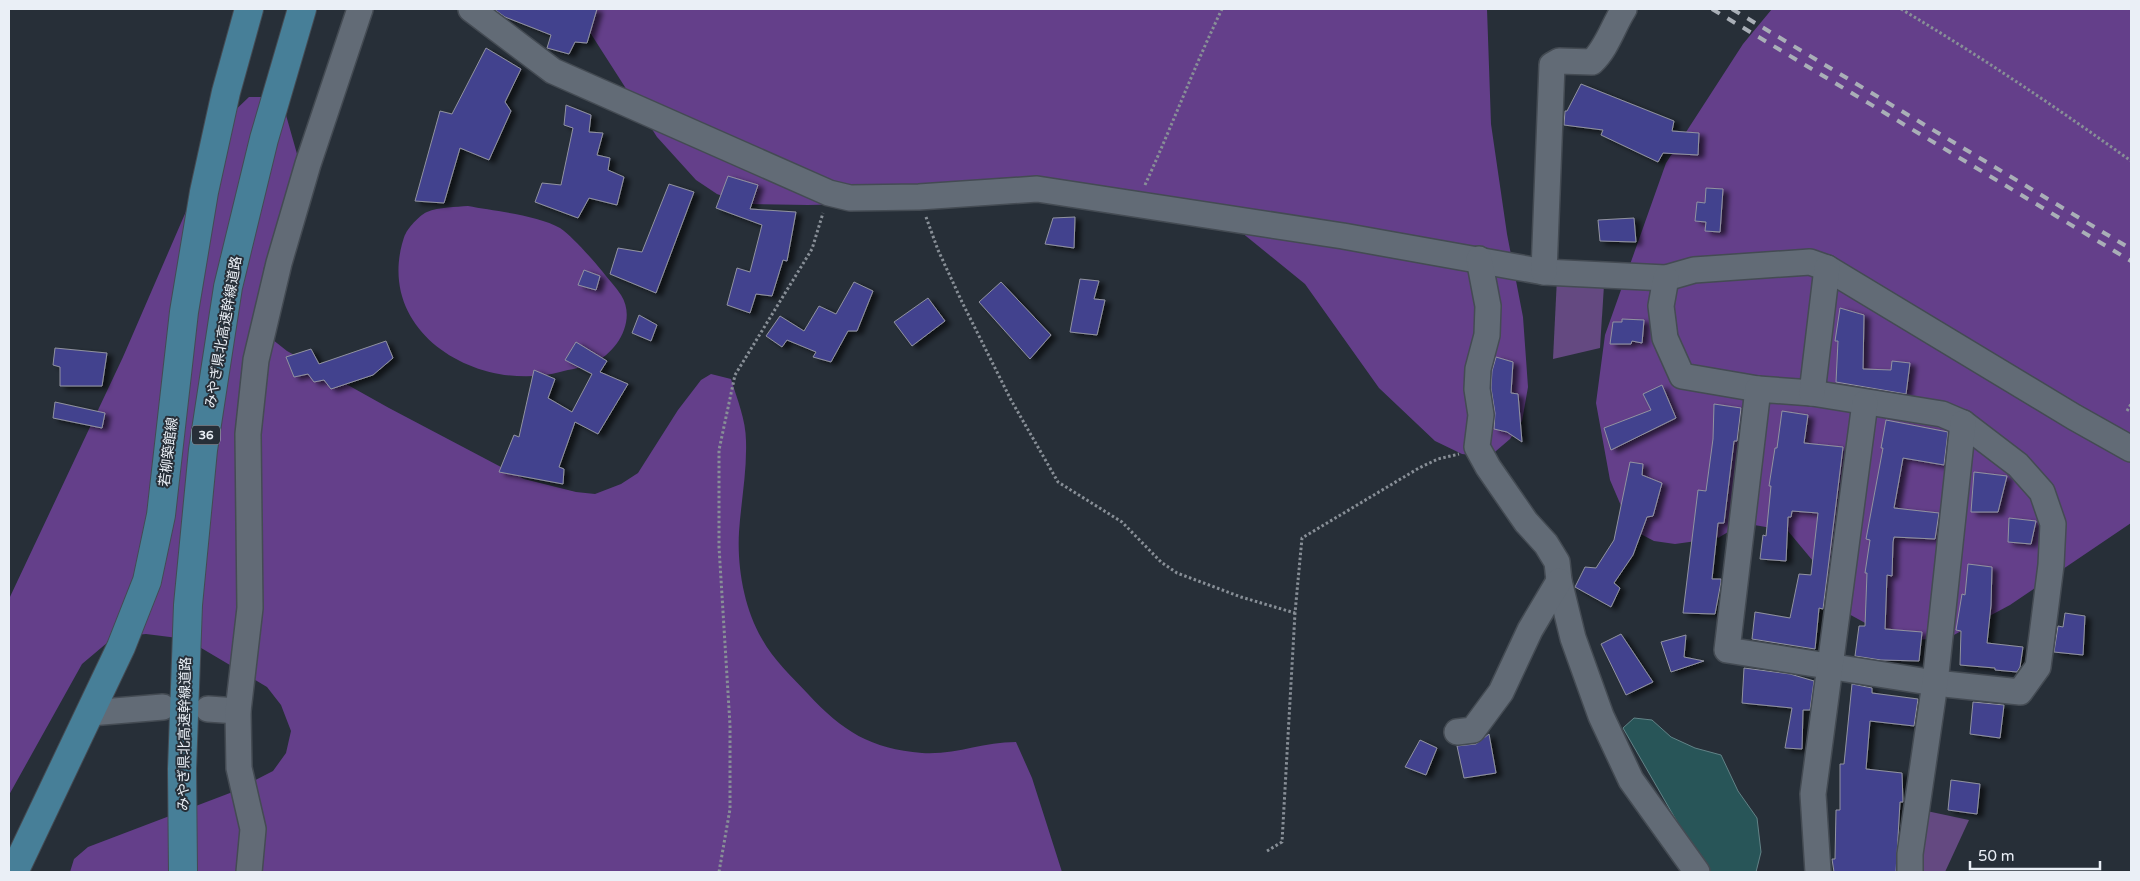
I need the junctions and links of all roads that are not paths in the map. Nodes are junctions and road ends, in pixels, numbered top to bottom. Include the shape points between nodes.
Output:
1 (249, 9) edge
2 (302, 9) edge
3 (360, 9) edge
4 (471, 9) edge
5 (1624, 9) edge
6 (1478, 259) junction
7 (1827, 268) junction
8 (1544, 272) junction
9 (1666, 278) junction
10 (1758, 389) junction
11 (1812, 393) junction
12 (1865, 403) junction
13 (1963, 423) junction
14 (2131, 449) edge
15 (1559, 581) junction
16 (1830, 667) junction
17 (1935, 683) junction
18 (163, 708) dead end
19 (208, 709) dead end
20 (238, 711) junction
21 (90, 713) junction
22 (1457, 732) dead end
23 (14, 872) edge
24 (183, 872) edge
25 (249, 872) edge
26 (1697, 872) edge
27 (1818, 872) edge
28 (1910, 872) edge

1 - 21 main road, 若柳築館線 via 226,92 204,192 184,312 161,515 147,581
2 - 24 main road, みやぎ県北高速幹線道路 / 36 via 264,139 228,287 204,450 188,606 182,770
3 - 20 street via 308,164 256,360 248,434 250,608
4 - 6 street via 553,71 829,193 850,198 919,197 1038,189
5 - 8 street via 1601,54 1592,62 1559,60 1552,65
6 - 8 street
6 - 15 street via 1488,306 1476,389 1481,415 1477,446 1526,522 1558,562
7 - 9 street via 1810,262 1694,270
7 - 11 street
7 - 14 street
8 - 9 street
9 - 10 street via 1661,306 1665,338 1682,376
10 - 11 street
10 - 16 street via 1727,650
11 - 12 street
12 - 13 street via 1942,414
12 - 16 street
13 - 17 street
13 - 17 street via 2018,465 2042,492 2053,524 2051,565 2038,667 2020,692
15 - 22 street via 1530,630 1501,692 1472,730
15 - 26 street via 1584,674 1631,780
16 - 17 street
16 - 27 street via 1813,794
17 - 28 street via 1911,845
18 - 21 street
19 - 20 street
20 - 25 street via 239,768 253,829
21 - 23 main road, 若柳築館線

